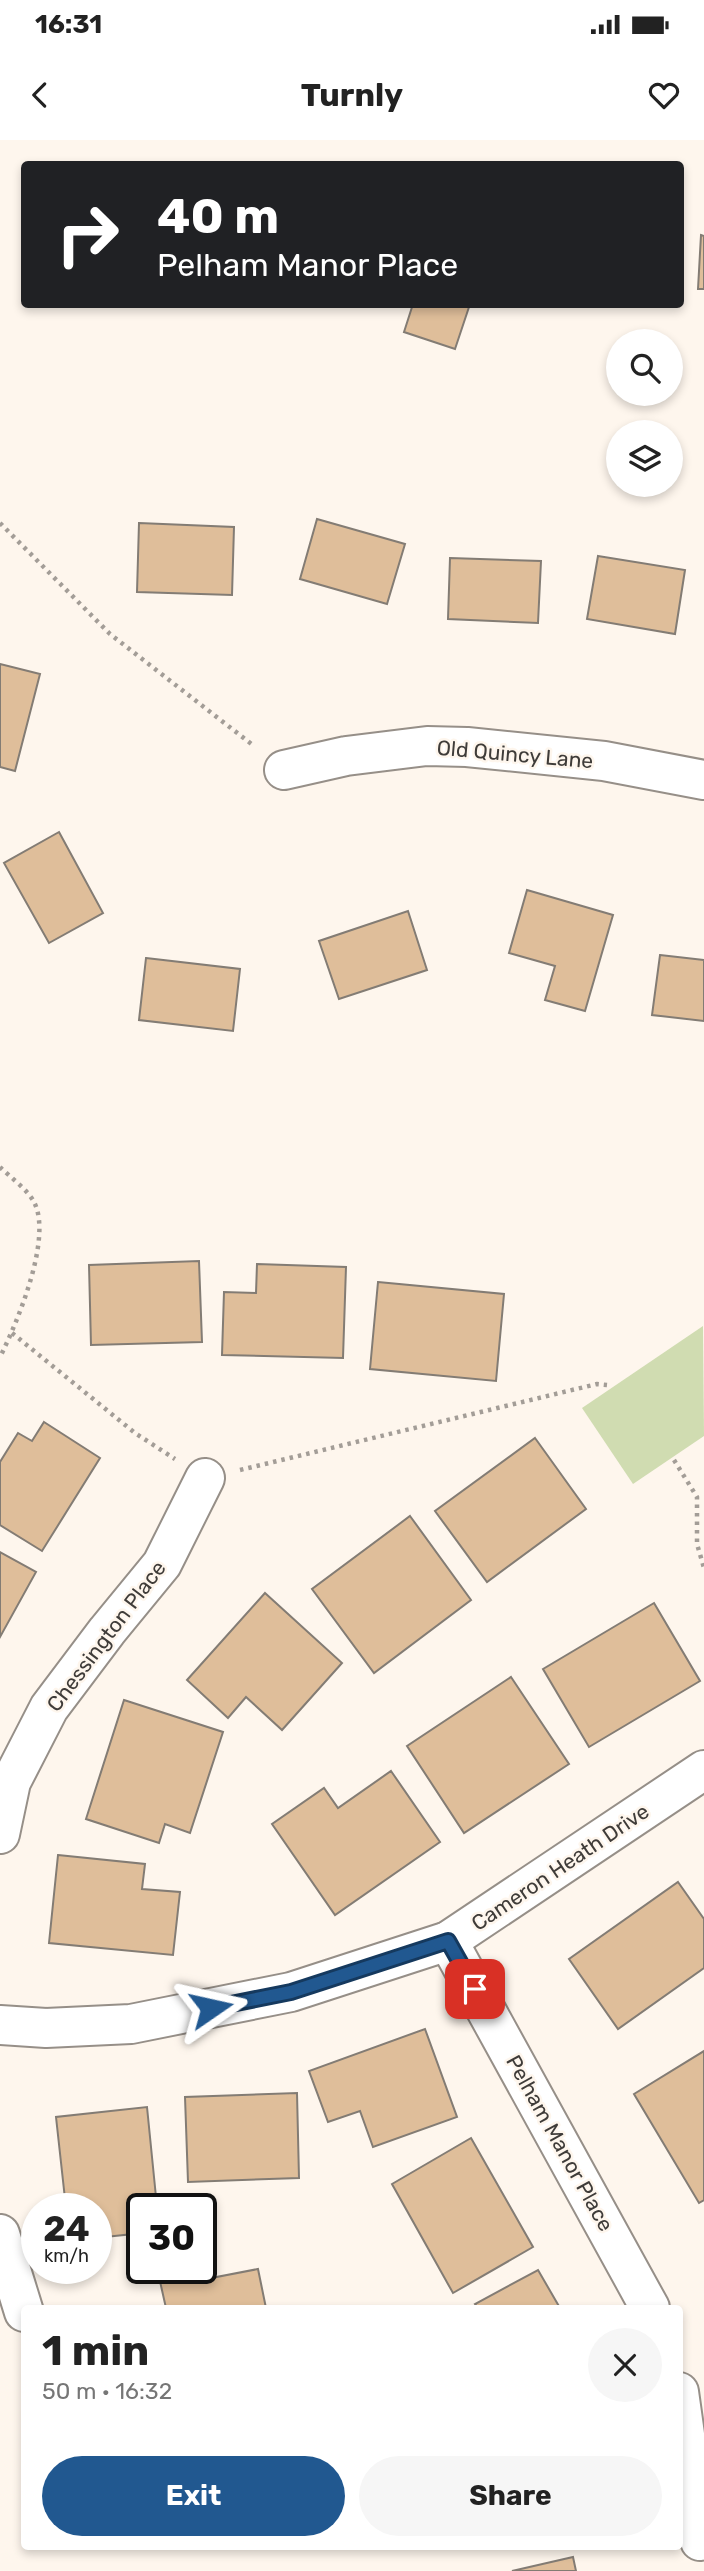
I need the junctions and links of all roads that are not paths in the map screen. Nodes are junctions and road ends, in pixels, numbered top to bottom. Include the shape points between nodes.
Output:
1 (284, 770) road end
2 (704, 780) edge
3 (205, 1478) road end
4 (704, 1770) edge
5 (0, 1834) edge
6 (448, 1941) junction
7 (0, 2025) edge
8 (0, 2234) edge
9 (22, 2305) edge
10 (648, 2305) edge
11 (683, 2420) edge
12 (700, 2541) dead end

1 - 2 street, Old Quincy Lane via 346,755 427,746 604,761
3 - 5 street, Chessington Place via 162,1564 49,1708 11,1782
4 - 6 street, Cameron Heath Drive
6 - 7 street, Cameron Heath Drive via 291,1992 131,2024
6 - 10 street, Pelham Manor Place
8 - 9 street
11 - 12 street

